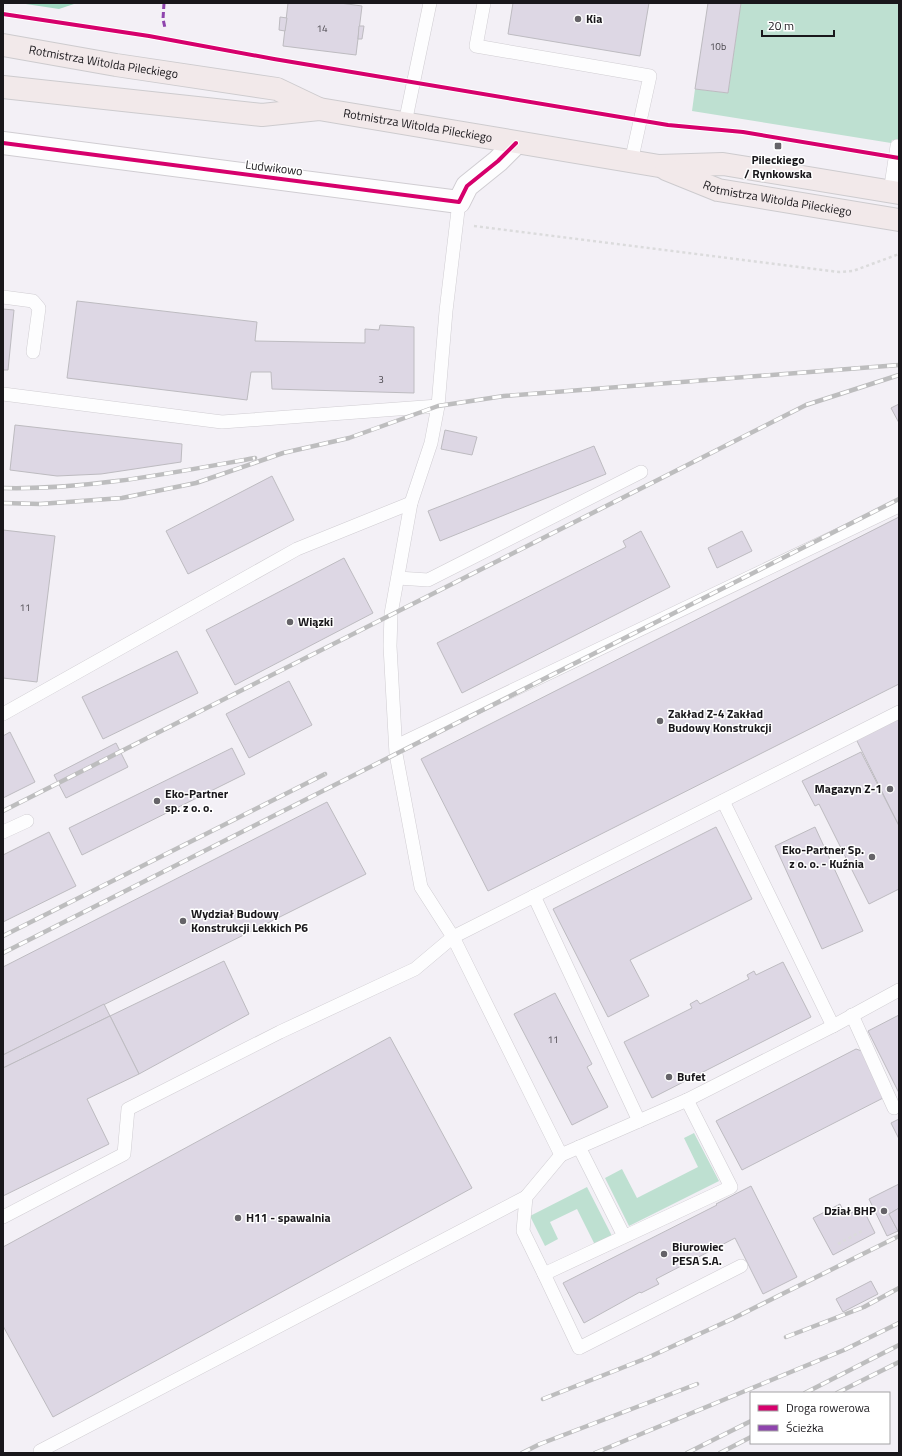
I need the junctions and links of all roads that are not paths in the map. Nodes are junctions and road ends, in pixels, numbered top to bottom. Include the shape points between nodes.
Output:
1 (430, 3) edge
2 (484, 3) edge
3 (3, 45) edge
4 (3, 86) edge
5 (319, 110) junction
6 (405, 123) junction
7 (3, 143) edge
8 (516, 143) junction
9 (897, 146) dead end
10 (631, 162) junction
11 (659, 166) junction
12 (894, 193) edge
13 (459, 202) junction
14 (899, 220) edge
15 (3, 297) edge
16 (33, 352) dead end
17 (3, 394) edge
18 (438, 406) junction
19 (641, 472) dead end
20 (411, 503) junction
21 (899, 506) edge
22 (398, 578) junction
23 (899, 712) edge
24 (3, 714) edge
25 (396, 746) junction
26 (723, 801) junction
27 (27, 820) dead end
28 (3, 832) edge
29 (534, 896) junction
30 (453, 938) junction
31 (899, 990) edge
32 (852, 1015) junction
33 (832, 1026) junction
34 (687, 1100) junction
35 (894, 1108) dead end
36 (639, 1121) junction
37 (579, 1147) junction
38 (562, 1155) junction
39 (526, 1197) junction
40 (3, 1217) edge
41 (624, 1236) junction
42 (741, 1266) dead end
43 (544, 1274) junction
44 (40, 1451) dead end

1 - 6 lane
2 - 10 lane via 476,46 650,76
3 - 5 main road, Rotmistrza Witolda Pileckiego via 278,89
4 - 5 main road, Rotmistrza Witolda Pileckiego via 262,115
5 - 6 main road, Rotmistrza Witolda Pileckiego
6 - 8 main road, Rotmistrza Witolda Pileckiego
7 - 13 street, Ludwikowo
8 - 10 main road, Rotmistrza Witolda Pileckiego
8 - 13 street via 467,186
9 - 12 lane
10 - 11 main road, Rotmistrza Witolda Pileckiego
11 - 12 main road, Rotmistrza Witolda Pileckiego via 723,164
11 - 14 main road, Rotmistrza Witolda Pileckiego via 718,190
13 - 18 lane
15 - 16 lane via 33,301 39,308
17 - 18 lane via 222,422
18 - 20 lane via 431,443
19 - 22 lane via 428,580
20 - 22 lane
20 - 24 lane via 297,549
21 - 25 lane
22 - 25 lane via 391,614 390,646
23 - 26 lane
25 - 30 lane via 421,887
26 - 29 lane
26 - 33 lane
27 - 28 lane
29 - 30 lane
29 - 36 lane
30 - 38 lane
30 - 40 lane via 415,969 280,1032 128,1109 124,1154
31 - 32 lane
32 - 33 lane
32 - 35 lane
33 - 34 lane
34 - 36 lane
34 - 41 lane via 731,1187
36 - 37 lane
37 - 38 lane
37 - 41 lane
38 - 39 lane
39 - 43 lane via 524,1231
39 - 44 lane
41 - 43 lane
42 - 43 lane via 579,1348

